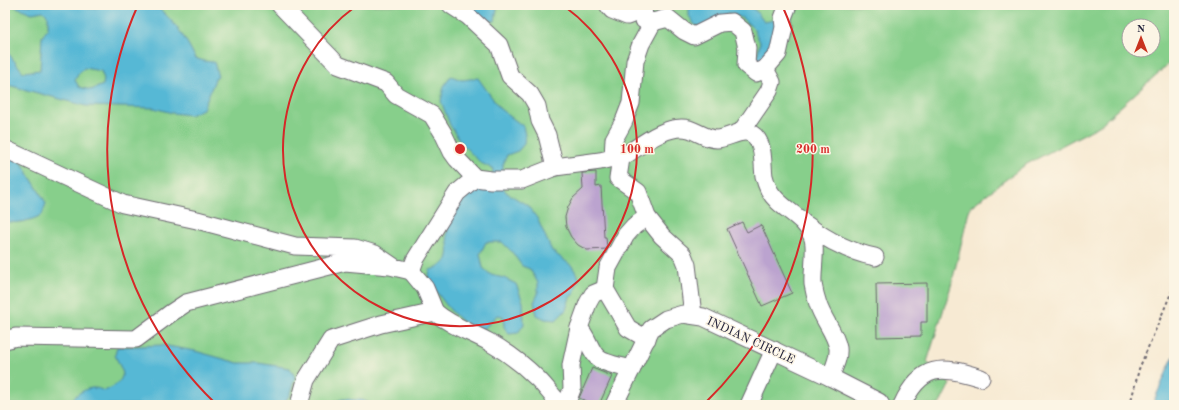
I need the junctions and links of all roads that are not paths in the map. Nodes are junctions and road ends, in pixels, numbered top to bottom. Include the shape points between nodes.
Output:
1 (280, 5) edge
2 (451, 5) edge
3 (608, 5) edge
4 (788, 5) edge
5 (646, 12) edge
6 (765, 69) junction
7 (741, 132) junction
8 (5, 149) edge
9 (617, 158) junction
10 (555, 167) junction
11 (490, 179) junction
12 (647, 217) junction
13 (807, 225) junction
14 (875, 257) dead end
15 (394, 267) junction
16 (411, 271) junction
17 (605, 289) junction
18 (435, 312) junction
19 (693, 315) junction
20 (579, 328) junction
21 (647, 339) junction
22 (5, 340) edge
23 (774, 350) junction
24 (632, 369) junction
25 (830, 377) junction
26 (981, 378) dead end
27 (299, 405) edge
28 (561, 405) edge
29 (566, 405) edge
30 (614, 405) edge
31 (748, 405) edge
32 (880, 405) edge
33 (902, 405) edge

1 - 11 lane via 338,65 386,82 396,95 432,115 456,159
2 - 10 lane via 468,16 499,45 510,76 530,94 536,106
3 - 5 lane via 612,10 627,16
4 - 6 lane via 778,54
5 - 6 lane via 668,18 694,36 720,23 732,22 743,31 747,48 746,66 756,72
5 - 9 lane via 641,44 634,61 631,103 614,139
6 - 7 lane via 772,82 769,91
7 - 9 lane via 718,139 688,129 675,129 656,136
7 - 13 lane via 750,132 757,137 762,152 764,177 770,191 778,202
8 - 15 lane via 123,204 197,220 295,246 355,248 375,254
9 - 10 lane
9 - 12 lane via 618,178 638,192
10 - 11 lane via 522,180
11 - 16 lane via 457,193 415,260
12 - 17 lane via 626,235 608,268
12 - 19 lane via 662,236 683,255 687,265
13 - 14 lane via 824,237 861,254
13 - 25 lane via 813,237 813,283 818,305 838,347 838,356
15 - 16 lane
15 - 22 lane via 345,262 186,303 136,339 16,337
16 - 18 lane via 425,288
17 - 20 lane via 593,294
17 - 21 lane via 628,328
18 - 27 lane via 382,324 332,340 306,380
18 - 28 lane via 517,360
19 - 21 lane, INDIAN CIRCLE via 683,314 666,319 651,329
19 - 23 lane, INDIAN CIRCLE via 703,317
20 - 24 lane via 598,358
20 - 29 lane via 571,365 572,390
21 - 24 lane, INDIAN CIRCLE
23 - 25 lane, INDIAN CIRCLE
23 - 31 lane
24 - 30 lane, INDIAN CIRCLE
25 - 32 lane, INDIAN CIRCLE via 879,402
26 - 33 lane via 960,371 938,370 922,376 909,390

